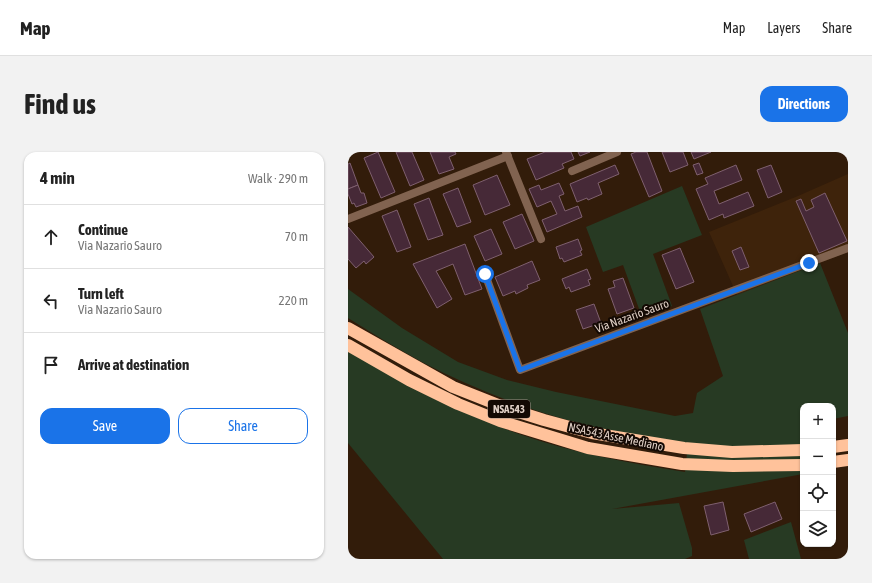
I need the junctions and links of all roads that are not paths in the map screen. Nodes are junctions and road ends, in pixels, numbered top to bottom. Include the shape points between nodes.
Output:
1 (617, 152) edge
2 (507, 154) edge
3 (572, 171) dead end
4 (348, 219) edge
5 (541, 240) dead end
6 (848, 248) edge
7 (485, 274) dead end
8 (348, 328) edge
9 (348, 345) edge
10 (848, 446) edge
11 (836, 447) edge
12 (800, 450) edge
13 (848, 460) edge
14 (836, 462) edge
15 (800, 465) edge

1 - 3 street
2 - 4 street
2 - 5 street
6 - 7 street, Via Nazario Sauro via 520,370
8 - 12 highway, NSA543 Asse Mediano / NSA543 via 453,387 506,408 592,433 684,448 732,452
9 - 15 highway, NSA543 Asse Mediano / NSA543 via 409,380 458,404 500,421 588,448 682,464
10 - 11 highway
13 - 14 highway

